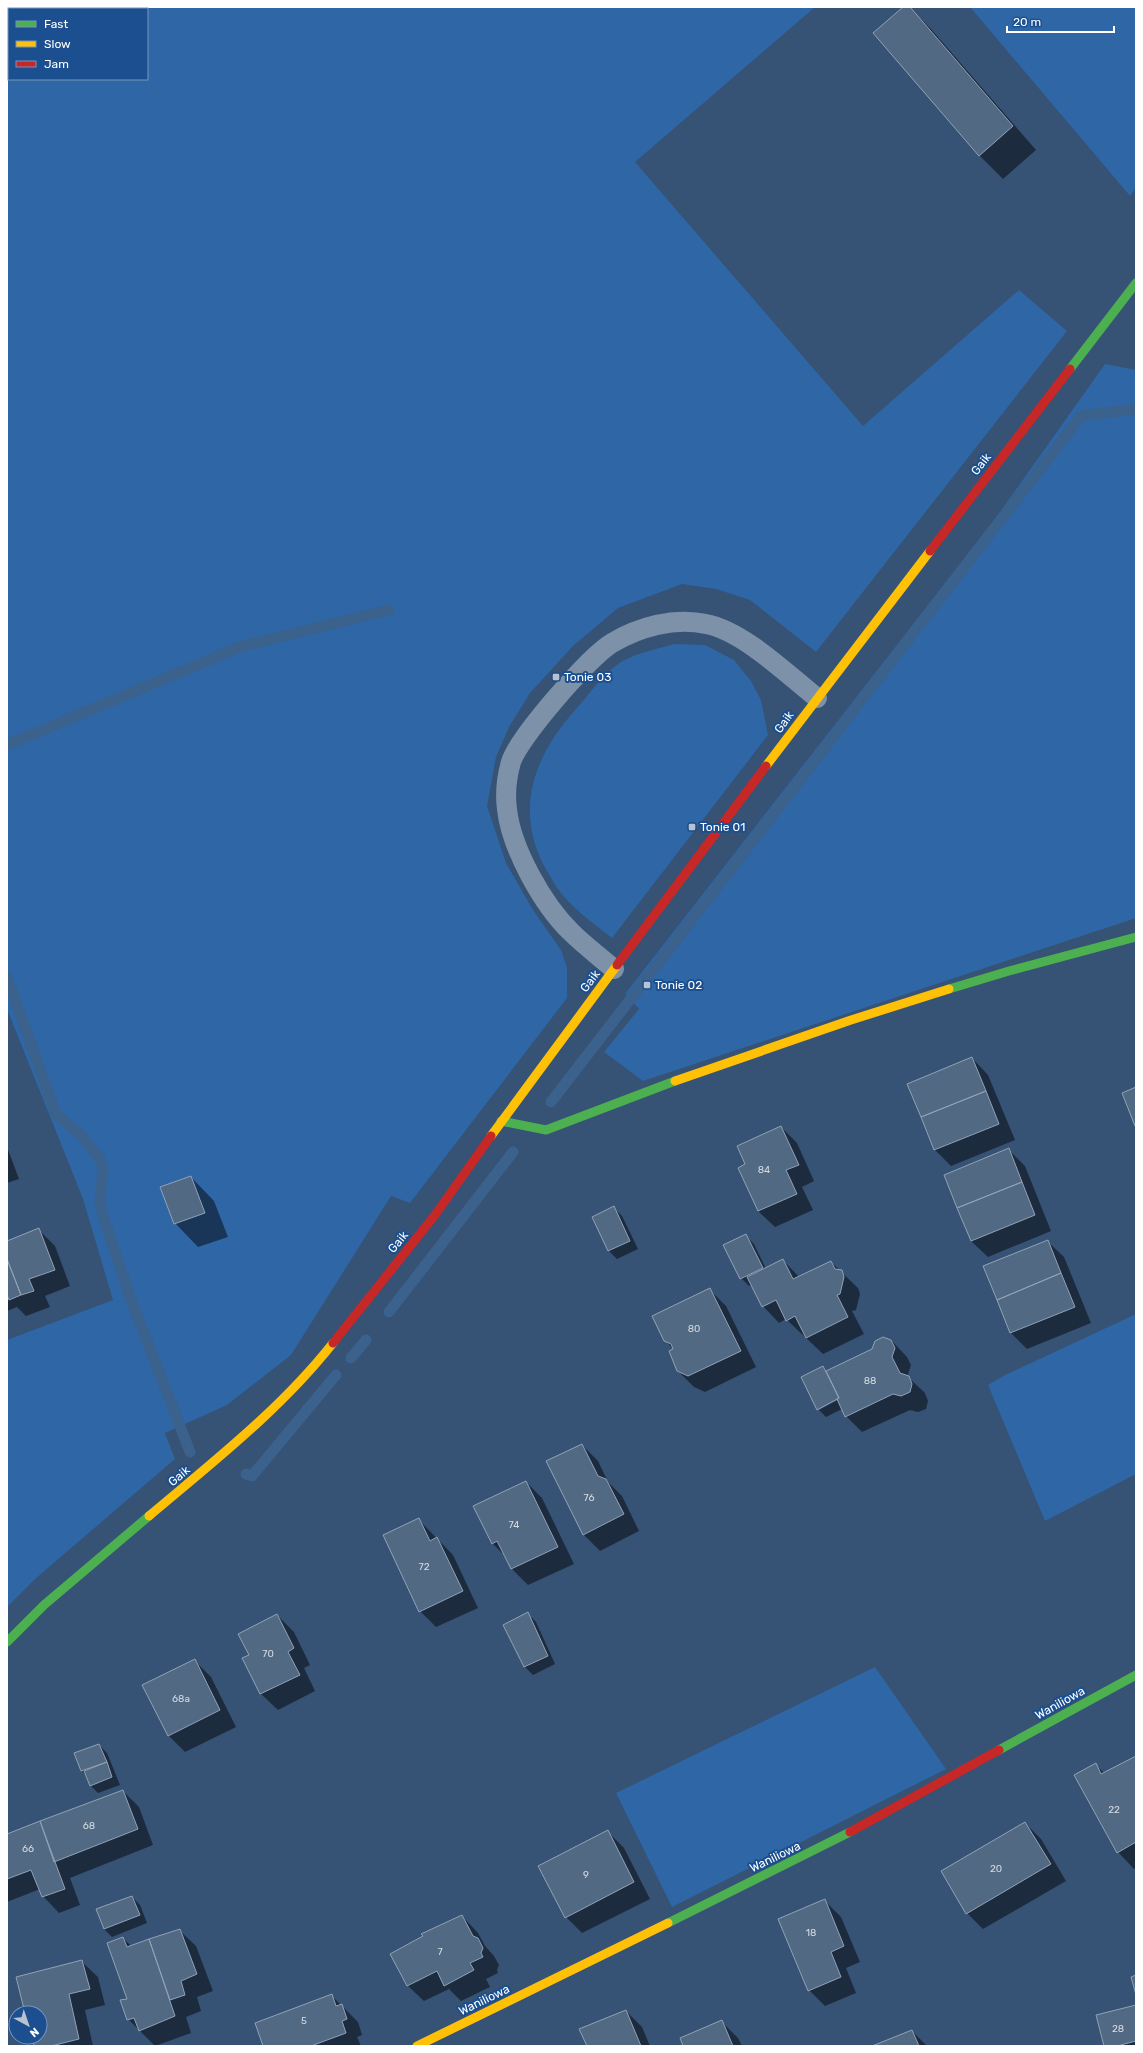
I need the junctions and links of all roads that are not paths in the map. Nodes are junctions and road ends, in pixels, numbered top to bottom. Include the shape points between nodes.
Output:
1 (1136, 282) edge
2 (817, 698) junction
3 (1136, 937) edge
4 (614, 969) junction
5 (501, 1121) junction
6 (7, 1642) edge
7 (1136, 1675) edge
8 (417, 2046) edge

1 - 2 street, Gaik
2 - 4 street, Gaik
2 - 4 lane via 753,647 722,629 689,621 674,622 649,626 611,644 580,673 524,738 512,761 507,785 507,810 523,860 557,917
3 - 5 street via 1009,971 851,1020 668,1083 546,1130
4 - 5 street, Gaik
5 - 6 street, Gaik via 435,1215 311,1371 232,1446 44,1605
7 - 8 street, Waniliowa via 830,1843

